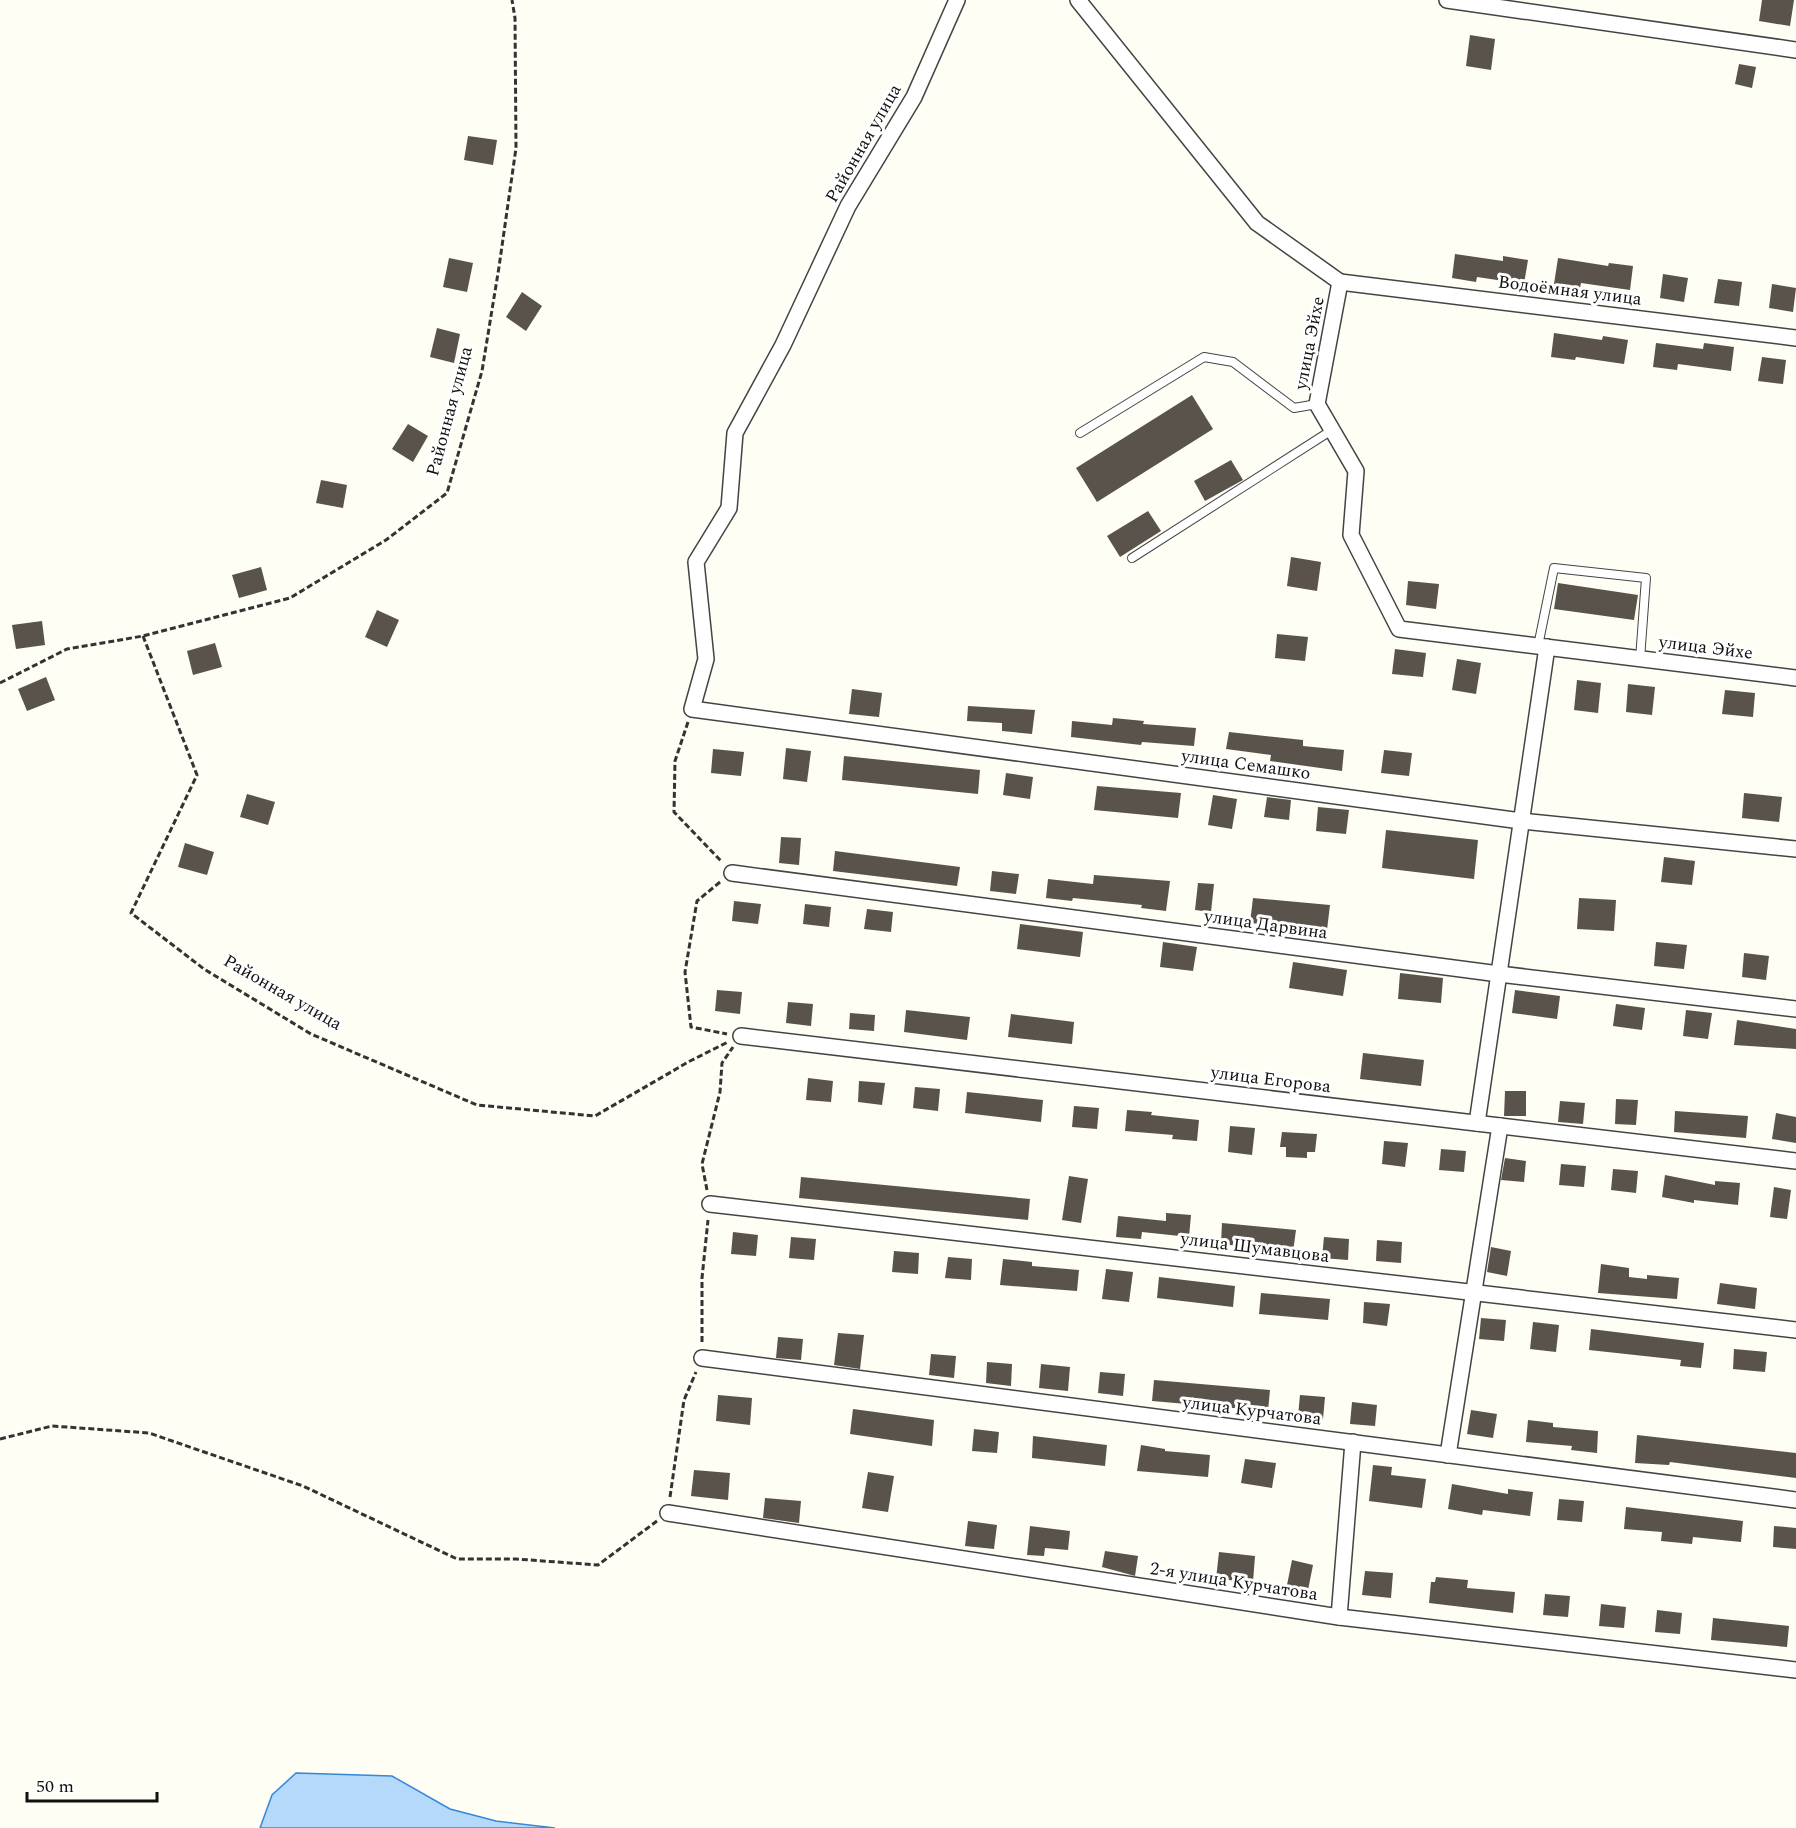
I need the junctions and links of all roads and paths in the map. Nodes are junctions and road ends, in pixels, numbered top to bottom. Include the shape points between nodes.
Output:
1 (512, 0) edge
2 (957, 0) edge
3 (1078, 0) edge
4 (1446, 0) edge
5 (1796, 50) edge
6 (1340, 282) junction
7 (1796, 338) edge
8 (1317, 404) junction
9 (1332, 430) junction
10 (1080, 433) dead end
11 (1132, 558) dead end
12 (143, 636) junction
13 (1542, 646) junction
14 (1640, 658) junction
15 (1796, 678) edge
16 (0, 683) edge
17 (692, 709) junction
18 (1521, 821) junction
19 (1796, 849) edge
20 (732, 873) junction
21 (1499, 974) junction
22 (1796, 1009) edge
23 (741, 1036) junction
24 (1477, 1123) junction
25 (1500, 1126) junction
26 (1796, 1161) edge
27 (710, 1204) junction
28 (1474, 1291) junction
29 (1796, 1330) edge
30 (702, 1358) junction
31 (0, 1439) edge
32 (1353, 1442) junction
33 (1448, 1455) junction
34 (1796, 1500) edge
35 (668, 1514) junction
36 (1339, 1617) junction
37 (1796, 1670) edge

1 - 12 path, Районная улица via 516,148 482,370 447,493 386,540 290,598
2 - 17 street, Районная улица via 914,98 848,206 783,345 735,434 729,508 696,562 706,659
3 - 6 street, улица Эйхе via 1257,223
4 - 5 street
6 - 7 street, Водоёмная улица
6 - 8 street, улица Эйхе
8 - 9 street, улица Эйхе
8 - 10 lane via 1294,408 1233,362 1204,357
9 - 11 lane
9 - 13 street, улица Эйхе via 1356,471 1351,535 1399,628
12 - 16 path, Районная улица via 67,649
12 - 23 path, Районная улица via 197,774 131,913 204,969 311,1034 477,1106 595,1116
13 - 14 street, улица Эйхе
13 - 14 lane via 1554,568 1646,578
13 - 18 street
14 - 15 street, улица Эйхе
17 - 18 street, улица Семашко
17 - 20 path via 675,761 674,812
18 - 19 street, улица Семашко
18 - 21 street
20 - 21 street, улица Дарвина
20 - 23 path via 697,901 685,972 691,1027
21 - 22 street, улица Дарвина
21 - 24 street
23 - 24 street, улица Егорова
23 - 27 path via 722,1063 720,1092 702,1164
24 - 25 street, улица Егорова
25 - 26 street, улица Егорова
25 - 28 street
27 - 28 street, улица Шумавцова
27 - 30 path via 702,1278
28 - 29 street, улица Шумавцова
28 - 33 street
30 - 32 street, улица Курчатова
30 - 35 path via 684,1400
31 - 35 path via 52,1425 149,1433 303,1486 457,1558 598,1565
32 - 33 street, улица Курчатова
32 - 36 street
33 - 34 street, улица Курчатова
35 - 36 street, 2-я улица Курчатова
36 - 37 street, 2-я улица Курчатова

